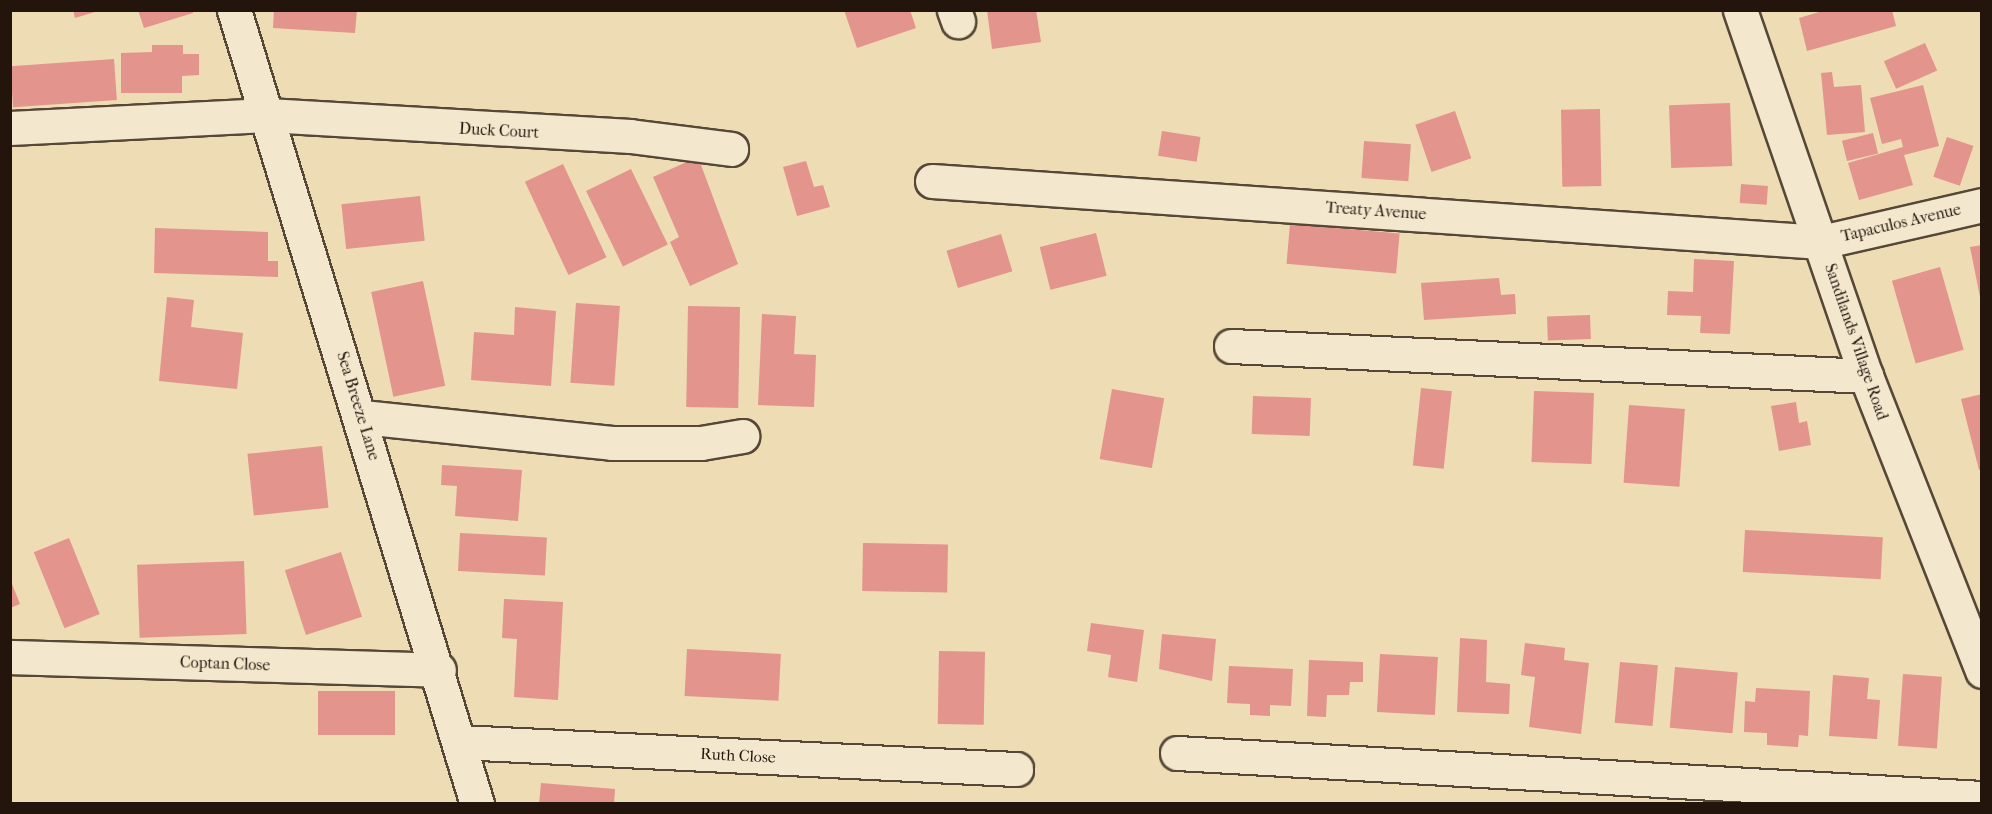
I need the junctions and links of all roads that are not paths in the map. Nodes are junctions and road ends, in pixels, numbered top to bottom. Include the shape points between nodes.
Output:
1 (234, 10) edge
2 (1740, 10) edge
3 (267, 115) junction
4 (10, 128) edge
5 (730, 149) dead end
6 (932, 180) dead end
7 (1982, 205) edge
8 (1821, 242) junction
9 (1231, 346) dead end
10 (1866, 376) junction
11 (362, 417) junction
12 (742, 436) dead end
13 (10, 657) edge
14 (439, 670) junction
15 (1982, 671) edge
16 (459, 742) junction
17 (1177, 753) dead end
18 (1016, 769) dead end
19 (1982, 798) edge
20 (477, 804) edge

1 - 3 street, Sea Breeze Lane
2 - 8 street, Sandilands Village Road
3 - 4 street, Duck Court
3 - 5 street, Duck Court via 630,136
3 - 11 street, Sea Breeze Lane
6 - 8 street, Treaty Avenue
7 - 8 street, Tapaculos Avenue
8 - 10 street, Sandilands Village Road
9 - 10 street
10 - 15 street, Sandilands Village Road
11 - 12 street via 612,443 701,443
11 - 14 street, Sea Breeze Lane
13 - 14 street, Coptan Close
14 - 16 street, Sea Breeze Lane
16 - 18 street, Ruth Close
16 - 20 street, Sea Breeze Lane
17 - 19 street

